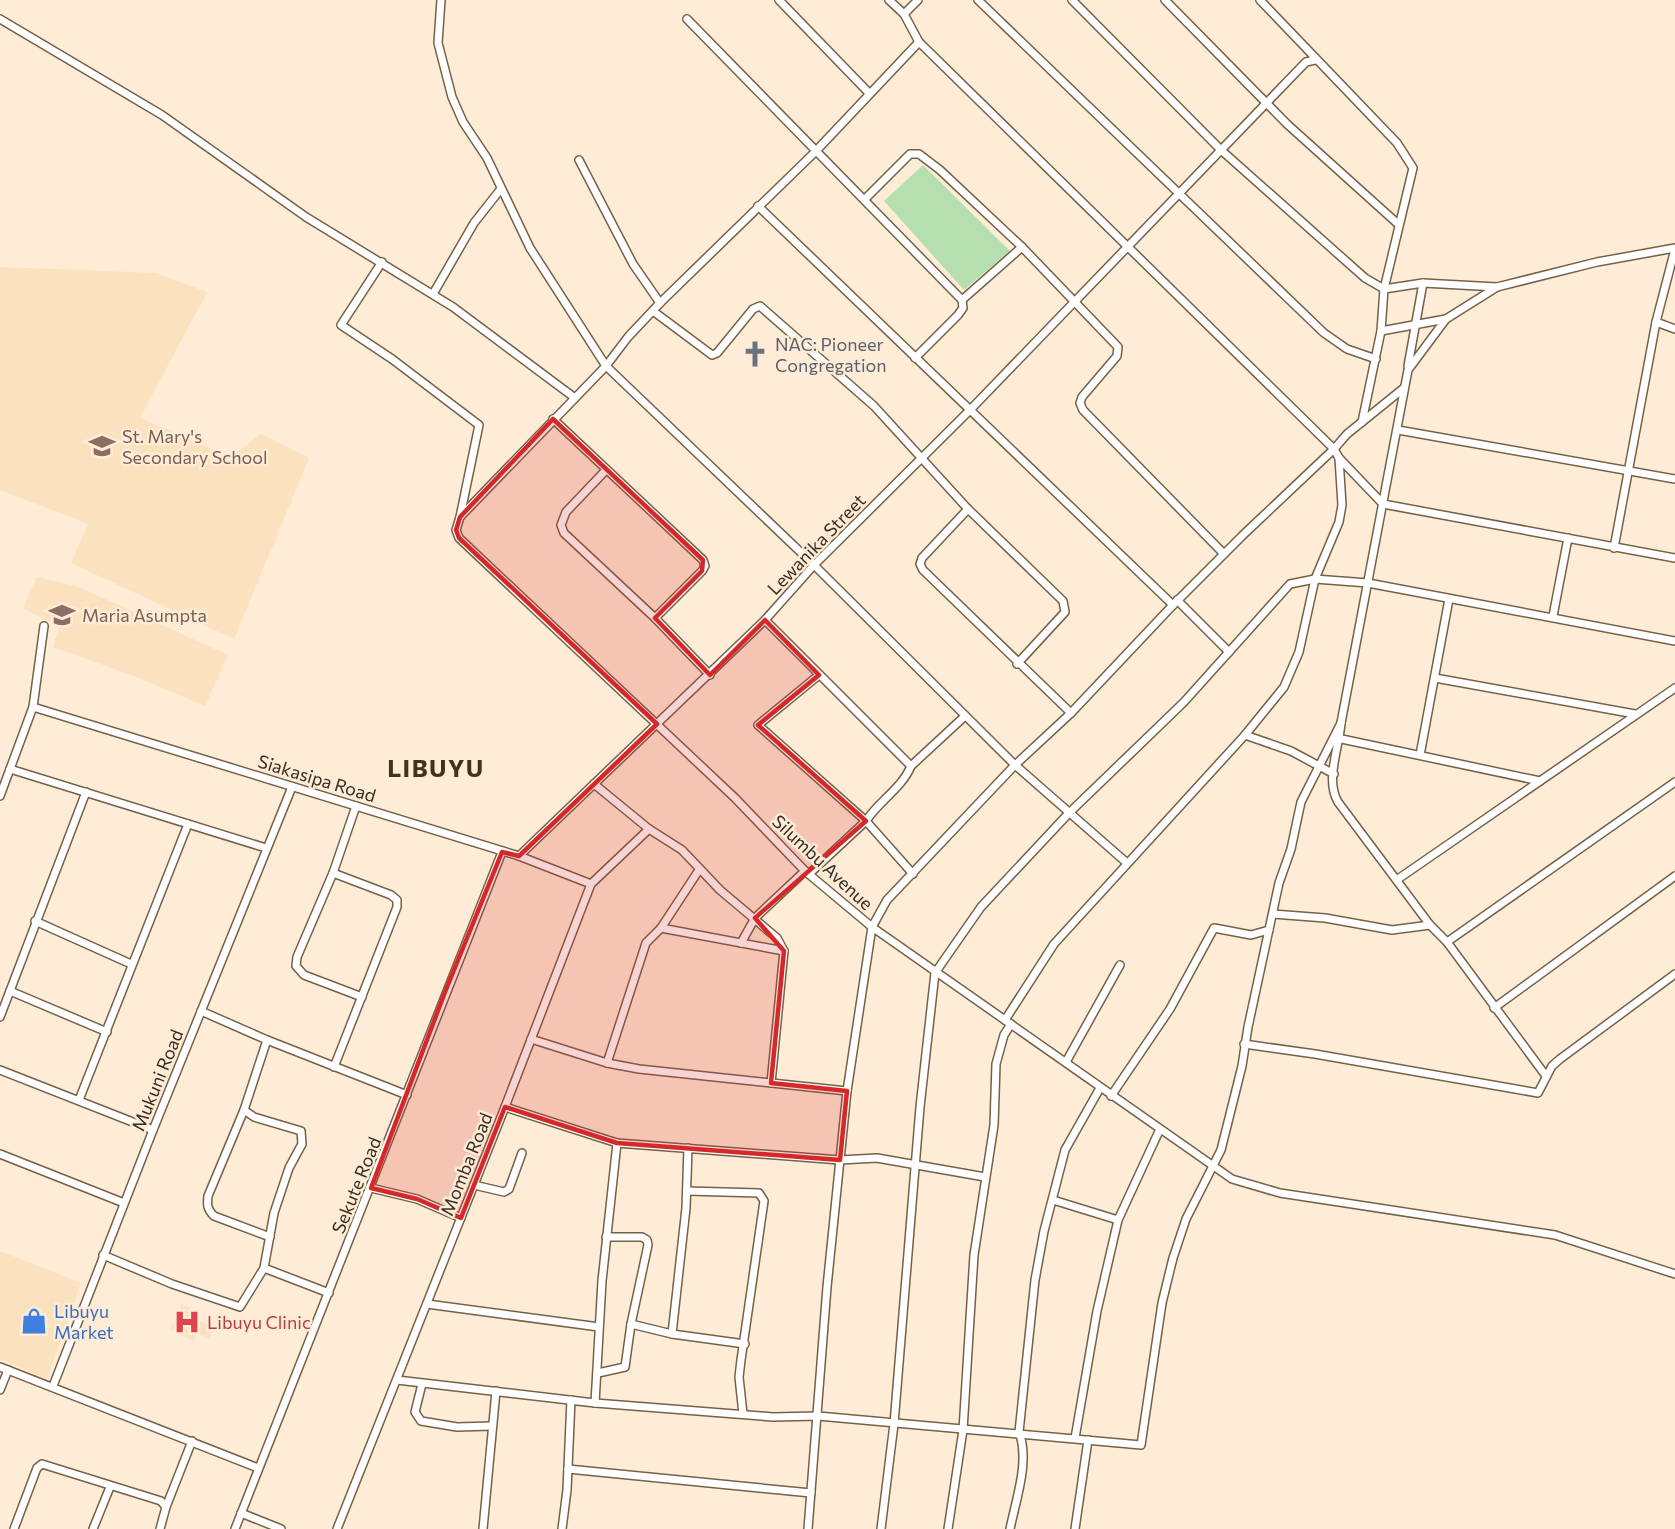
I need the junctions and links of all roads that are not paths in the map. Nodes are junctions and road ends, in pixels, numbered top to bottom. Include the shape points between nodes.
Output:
1 (441, 0) edge
2 (779, 0) edge
3 (889, 0) edge
4 (918, 0) edge
5 (978, 0) edge
6 (1072, 0) edge
7 (1165, 0) edge
8 (1260, 0) edge
9 (904, 14) junction
10 (0, 19) edge
11 (687, 19) dead end
12 (919, 42) junction
13 (1315, 60) junction
14 (869, 93) junction
15 (1267, 105) junction
16 (1221, 150) junction
17 (815, 152) junction
18 (579, 160) dead end
19 (500, 190) junction
20 (1179, 195) junction
21 (865, 199) junction
22 (758, 206) junction
23 (1398, 224) junction
24 (1129, 246) junction
25 (1022, 247) junction
26 (1675, 248) edge
27 (382, 262) junction
28 (1423, 283) junction
29 (1497, 287) junction
30 (1384, 289) junction
31 (433, 294) junction
32 (962, 300) junction
33 (1074, 301) junction
34 (660, 303) junction
35 (653, 311) junction
36 (1446, 319) junction
37 (1656, 322) junction
38 (1418, 324) junction
39 (1675, 329) edge
40 (1381, 331) junction
41 (915, 358) junction
42 (1376, 359) junction
43 (606, 366) junction
44 (1408, 370) junction
45 (1404, 388) junction
46 (575, 398) junction
47 (970, 410) junction
48 (553, 419) junction
49 (1362, 422) junction
50 (1398, 430) junction
51 (1334, 449) junction
52 (1339, 458) junction
53 (921, 459) junction
54 (606, 470) junction
55 (1626, 471) junction
56 (1675, 479) edge
57 (1383, 504) junction
58 (968, 508) junction
59 (460, 517) junction
60 (1568, 538) junction
61 (1614, 548) junction
62 (1224, 554) junction
63 (1675, 558) edge
64 (814, 565) junction
65 (1315, 579) junction
66 (1368, 583) junction
67 (1449, 599) junction
68 (1175, 602) junction
69 (1553, 616) junction
70 (656, 618) junction
71 (765, 620) junction
72 (44, 626) dead end
73 (1675, 641) edge
74 (1229, 652) junction
75 (1017, 664) junction
76 (710, 675) junction
77 (819, 675) junction
78 (1435, 678) junction
79 (1675, 688) edge
80 (33, 707) junction
81 (1071, 713) junction
82 (1635, 714) junction
83 (965, 716) junction
84 (657, 724) junction
85 (1245, 735) junction
86 (1337, 738) junction
87 (1420, 755) junction
88 (1015, 765) junction
89 (1318, 765) junction
90 (911, 766) junction
91 (10, 769) junction
92 (1334, 774) junction
93 (1540, 780) junction
94 (1675, 782) edge
95 (594, 784) junction
96 (292, 787) junction
97 (86, 792) junction
98 (0, 796) edge
99 (356, 806) junction
100 (1068, 813) junction
101 (866, 821) junction
102 (188, 824) junction
103 (649, 829) junction
104 (266, 848) junction
105 (502, 852) junction
106 (519, 856) junction
107 (1127, 863) junction
108 (699, 870) junction
109 (807, 872) junction
110 (333, 873) junction
111 (913, 874) junction
112 (1675, 876) edge
113 (1398, 879) junction
114 (591, 884) junction
115 (1273, 914) junction
116 (755, 918) junction
117 (35, 921) junction
118 (1430, 925) junction
119 (872, 927) junction
120 (661, 928) junction
121 (1269, 930) junction
122 (1447, 942) junction
123 (741, 943) junction
124 (784, 951) junction
125 (131, 963) junction
126 (1120, 965) dead end
127 (935, 973) junction
128 (1675, 974) edge
129 (10, 991) junction
130 (362, 997) junction
131 (1494, 1008) junction
132 (201, 1011) junction
133 (0, 1017) edge
134 (1008, 1022) junction
135 (107, 1032) junction
136 (531, 1039) junction
137 (267, 1040) junction
138 (1244, 1044) junction
139 (1066, 1062) junction
140 (607, 1063) junction
141 (334, 1067) junction
142 (0, 1070) edge
143 (1546, 1076) junction
144 (771, 1083) junction
145 (1100, 1088) junction
146 (847, 1091) junction
147 (407, 1095) junction
148 (1111, 1096) junction
149 (79, 1100) junction
150 (505, 1107) junction
151 (244, 1110) junction
152 (1160, 1129) junction
153 (153, 1130) junction
154 (617, 1143) junction
155 (688, 1148) junction
156 (522, 1153) dead end
157 (0, 1154) edge
158 (840, 1160) junction
159 (917, 1165) junction
160 (1212, 1166) junction
161 (985, 1177) junction
162 (474, 1185) junction
163 (371, 1188) junction
164 (687, 1191) junction
165 (1053, 1200) junction
166 (124, 1203) junction
167 (461, 1218) junction
168 (1118, 1220) junction
169 (270, 1237) junction
170 (606, 1237) junction
171 (103, 1255) junction
172 (264, 1268) junction
173 (1675, 1274) edge
174 (329, 1293) junction
175 (426, 1304) junction
176 (631, 1324) junction
177 (599, 1327) junction
178 (672, 1334) junction
179 (745, 1344) junction
180 (0, 1367) edge
181 (8, 1370) junction
182 (597, 1373) junction
183 (397, 1380) junction
184 (422, 1384) junction
185 (53, 1386) junction
186 (0, 1390) edge
187 (496, 1390) junction
188 (572, 1401) junction
189 (595, 1403) junction
190 (743, 1414) junction
191 (818, 1416) junction
192 (894, 1424) junction
193 (492, 1426) junction
194 (963, 1430) junction
195 (1019, 1432) junction
196 (1075, 1438) junction
197 (1088, 1440) junction
198 (192, 1441) junction
199 (258, 1468) junction
200 (568, 1469) junction
201 (110, 1487) junction
202 (811, 1493) junction
203 (166, 1507) junction
204 (241, 1513) junction
205 (14, 1529) edge
206 (93, 1529) edge
207 (160, 1529) edge
208 (235, 1529) edge
209 (280, 1529) edge
210 (337, 1529) edge
211 (483, 1529) edge
212 (562, 1529) edge
213 (808, 1529) edge
214 (881, 1529) edge
215 (948, 1529) edge
216 (1010, 1529) edge
217 (1075, 1529) edge

1 - 19 street via 438,43 442,63 463,122 487,158
2 - 14 street
3 - 9 street
4 - 9 street
5 - 20 street
6 - 16 street
7 - 15 street
8 - 13 street
9 - 12 street
10 - 27 street via 162,115 306,217
11 - 17 street
12 - 14 street
12 - 24 street
13 - 15 street, Lewanika Street via 1306,62
13 - 23 street via 1397,142 1413,168
14 - 17 street
15 - 16 street, Lewanika Street
15 - 23 street
16 - 20 street, Lewanika Street
16 - 30 street via 1356,272
17 - 21 street
17 - 22 street
18 - 34 street via 633,264
19 - 31 street via 474,223
19 - 43 street via 530,248
20 - 24 street, Lewanika Street
20 - 42 street via 1336,343
21 - 25 street via 910,154 919,154
21 - 32 street
22 - 34 street
22 - 41 street
23 - 30 street
24 - 33 street, Lewanika Street
24 - 51 street
25 - 32 street
25 - 33 street
26 - 29 street via 1597,262
26 - 37 street
27 - 31 street
27 - 59 street via 341,325 411,372 479,425
28 - 29 street
28 - 30 street
28 - 38 street
29 - 36 street
30 - 40 street
31 - 46 street
32 - 41 street via 963,308
33 - 47 street, Lewanika Street
33 - 62 street via 1119,347 1082,397 1083,410
34 - 35 street
35 - 43 street
35 - 53 street via 712,355 760,306 874,406
36 - 38 street
36 - 44 street
37 - 39 street
37 - 55 street
38 - 40 street
38 - 44 street
40 - 42 street
41 - 47 street
42 - 49 street
43 - 46 street
43 - 64 street
44 - 45 street
45 - 49 street
45 - 50 street
46 - 48 street
47 - 53 street, Lewanika Street
47 - 68 street
48 - 54 street
48 - 59 street
49 - 51 street
50 - 55 street
50 - 57 street
51 - 52 street
51 - 62 street
52 - 57 street
52 - 65 street via 1340,513
53 - 58 street
53 - 64 street, Lewanika Street
54 - 70 street via 566,512 561,525 564,533
54 - 70 street via 703,560 705,566
55 - 56 street
55 - 61 street
57 - 60 street
57 - 66 street
58 - 75 street via 1065,606 1061,617
58 - 75 street via 920,564
59 - 84 street, Silumbu Avenue via 456,530 459,538
60 - 61 street
60 - 69 street
61 - 63 street
62 - 68 street
64 - 71 street, Lewanika Street
64 - 83 street
65 - 66 street
65 - 74 street via 1290,584
65 - 85 street via 1310,614 1293,670
66 - 67 street
66 - 86 street
67 - 69 street
67 - 78 street
68 - 74 street
68 - 81 street
69 - 73 street
70 - 76 street
71 - 76 street, Lewanika Street
71 - 77 street
72 - 80 street
74 - 100 street via 1151,735
75 - 81 street
76 - 84 street, Lewanika Street
77 - 90 street
77 - 101 street via 758,725
78 - 82 street
78 - 87 street
79 - 82 street
80 - 91 street
80 - 96 street, Siakasipa Road
81 - 88 street
82 - 93 street
83 - 88 street
83 - 90 street
84 - 95 street, Lewanika Street
84 - 109 street, Silumbu Avenue
85 - 89 street
85 - 107 street
86 - 87 street
86 - 89 street
86 - 92 street
87 - 93 street
88 - 100 street
88 - 111 street
89 - 92 street
89 - 115 street via 1301,802
90 - 101 street via 907,776
91 - 97 street
91 - 98 street
92 - 113 street via 1333,793 1338,802
93 - 113 street
94 - 122 street
95 - 103 street
95 - 106 street, Lewanika Street
96 - 99 street, Siakasipa Road
96 - 104 street, Mukuni Road
97 - 102 street
97 - 117 street
99 - 105 street, Siakasipa Road
99 - 110 street
100 - 107 street
100 - 127 street via 981,907
101 - 109 street
101 - 111 street
102 - 104 street
102 - 125 street
103 - 108 street via 682,850
103 - 114 street, Momba Road
104 - 132 street, Mukuni Road
105 - 106 street, Siakasipa Road
105 - 147 street, Sekute Road
106 - 114 street, Siakasipa Road
107 - 134 street via 1054,944
108 - 116 street
108 - 120 street
109 - 116 street
109 - 119 street, Silumbu Avenue
110 - 130 street via 397,900
110 - 130 street via 296,966 304,975
111 - 119 street via 887,900
112 - 131 street
113 - 118 street
114 - 136 street, Momba Road
115 - 118 street via 1392,930
115 - 121 street
116 - 123 street
116 - 124 street via 777,938
117 - 125 street
117 - 129 street
118 - 122 street
119 - 127 street, Silumbu Avenue
119 - 146 street
120 - 123 street
120 - 140 street via 646,944
121 - 138 street
121 - 148 street via 1251,935 1214,928 1170,1009
122 - 131 street
123 - 124 street
124 - 144 street
125 - 135 street
126 - 139 street
127 - 134 street, Silumbu Avenue
127 - 159 street
128 - 143 street via 1560,1059
129 - 133 street
129 - 135 street
130 - 141 street
131 - 143 street
132 - 137 street
132 - 153 street, Mukuni Road
134 - 139 street, Silumbu Avenue
134 - 161 street via 996,1064 994,1125
135 - 149 street
136 - 140 street
136 - 150 street, Momba Road
137 - 141 street
137 - 151 street
138 - 143 street via 1538,1093
138 - 160 street via 1221,1150
139 - 145 street, Silumbu Avenue
140 - 144 street
141 - 147 street
142 - 149 street
144 - 146 street
145 - 148 street, Silumbu Avenue
145 - 165 street via 1065,1150
146 - 158 street
147 - 163 street, Sekute Road
148 - 152 street, Silumbu Avenue
149 - 153 street
150 - 154 street
150 - 162 street, Momba Road
151 - 169 street via 254,1117 302,1131 302,1144 282,1187
151 - 169 street via 208,1196 208,1210 214,1216
152 - 160 street, Silumbu Avenue
152 - 168 street
153 - 166 street, Mukuni Road
154 - 155 street
154 - 170 street
155 - 158 street
155 - 164 street
156 - 162 street via 509,1189 504,1192
157 - 166 street
158 - 159 street via 877,1158
158 - 191 street
159 - 161 street
159 - 192 street
160 - 173 street, Silumbu Avenue via 1232,1179 1280,1193 1555,1235
160 - 197 street via 1186,1219 1173,1258 1162,1303 1141,1445
161 - 194 street via 974,1255
162 - 167 street, Momba Road
163 - 167 street via 417,1199
163 - 174 street, Sekute Road
164 - 178 street
164 - 179 street via 763,1196
165 - 168 street
165 - 195 street via 1035,1280
166 - 171 street, Mukuni Road
167 - 175 street, Momba Road
168 - 196 street
169 - 172 street
170 - 176 street via 647,1240 646,1264
170 - 177 street
171 - 172 street via 240,1307
171 - 185 street, Mukuni Road
172 - 174 street
174 - 199 street, Sekute Road
175 - 177 street
175 - 183 street, Momba Road
176 - 178 street
176 - 182 street via 626,1367
177 - 182 street
178 - 179 street
179 - 190 street via 739,1377
180 - 181 street
181 - 185 street
181 - 186 street
182 - 189 street
183 - 184 street
183 - 210 street, Momba Road
184 - 187 street
184 - 193 street via 415,1412 421,1421
185 - 198 street
187 - 188 street
187 - 193 street
188 - 189 street
188 - 200 street
189 - 190 street
190 - 191 street
191 - 192 street
191 - 202 street
192 - 194 street
192 - 214 street
193 - 211 street
194 - 195 street
194 - 215 street
195 - 196 street
195 - 216 street via 1024,1458
196 - 197 street
197 - 217 street
198 - 199 street
198 - 203 street
199 - 204 street, Sekute Road
200 - 202 street
200 - 212 street
201 - 203 street via 161,1501
201 - 205 street via 42,1464 37,1468
201 - 206 street
202 - 213 street
203 - 207 street
204 - 208 street, Sekute Road
204 - 209 street

